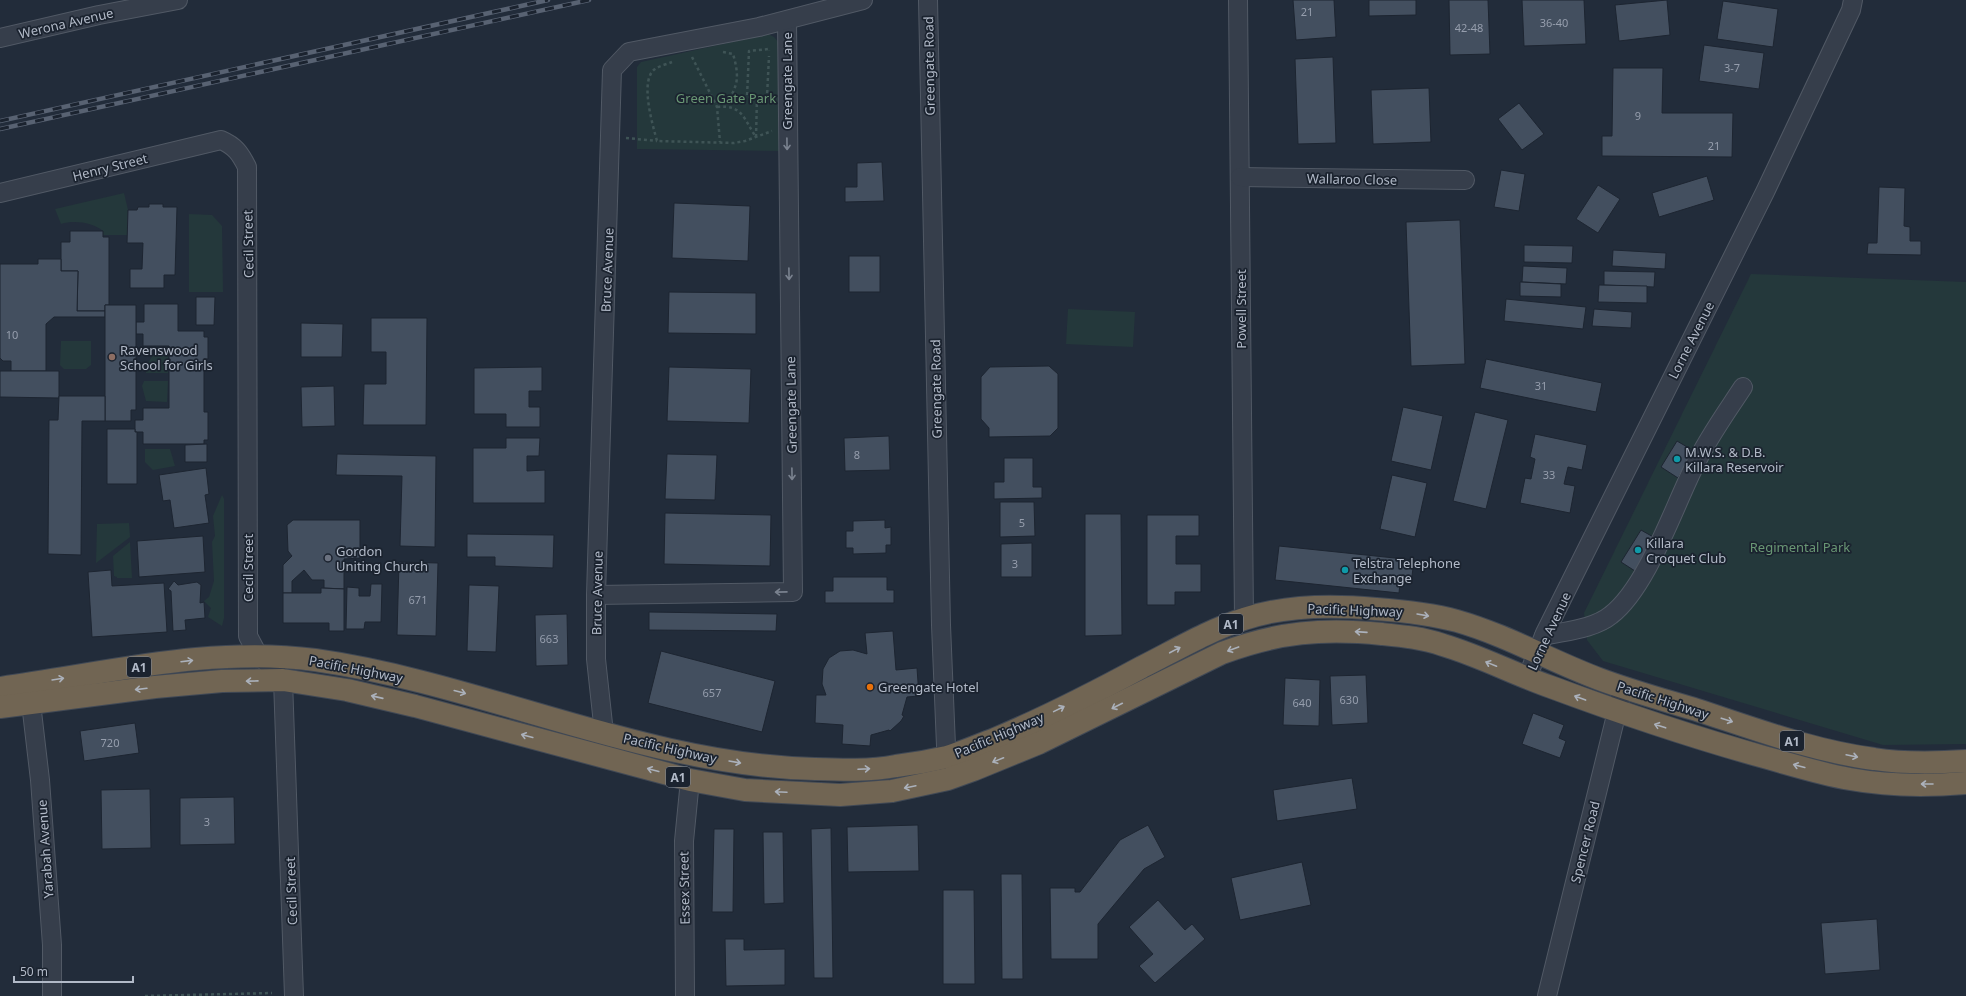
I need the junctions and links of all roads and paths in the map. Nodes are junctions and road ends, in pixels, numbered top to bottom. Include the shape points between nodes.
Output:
1 (178, 0) edge
2 (863, 0) edge
3 (928, 0) edge
4 (1238, 0) edge
5 (1853, 0) edge
6 (787, 21) junction
7 (0, 38) edge
8 (716, 53) dead end
9 (699, 56) dead end
10 (693, 57) junction
11 (686, 59) dead end
12 (679, 60) dead end
13 (757, 97) junction
14 (728, 105) junction
15 (717, 107) junction
16 (766, 134) dead end
17 (611, 137) junction
18 (756, 137) junction
19 (220, 140) joint
20 (657, 141) junction
21 (720, 142) junction
22 (1240, 177) junction
23 (1465, 180) dead end
24 (0, 194) edge
25 (1743, 387) dead end
26 (596, 595) junction
27 (1244, 619) junction
28 (1540, 645) junction
29 (258, 655) junction
30 (1527, 678) junction
31 (283, 680) junction
32 (1623, 687) junction
33 (0, 688) edge
34 (31, 703) junction
35 (0, 707) edge
36 (1617, 711) junction
37 (604, 733) junction
38 (946, 757) junction
39 (1966, 761) edge
40 (948, 779) junction
41 (690, 780) junction
42 (1966, 783) edge
43 (272, 993) dead end
44 (52, 996) edge
45 (146, 996) edge
46 (294, 996) edge
47 (686, 996) edge
48 (1547, 996) edge

1 - 7 street, Werona Avenue
2 - 6 street, Bruce Avenue
3 - 38 street, Greengate Road
4 - 22 street, Powell Street
5 - 28 street, Lorne Avenue via 1851,10 1765,192
6 - 17 street, Bruce Avenue via 629,52 612,70
6 -> 26 street, Greengate Lane via 793,592
8 - 14 path via 733,54 737,67 735,87
9 - 10 path
10 - 11 path
10 - 15 path
12 - 20 path via 654,69 649,76 649,112
13 - 13 path via 768,97 769,49 749,51 747,97
13 - 18 path
14 - 15 path
14 - 18 path via 741,112
15 - 21 path
16 - 18 path
17 - 20 path
17 - 26 street, Bruce Avenue
18 - 21 path via 745,141
19 - 24 street, Henry Street
19 - 29 street, Cecil Street via 240,153 247,167 248,636
20 - 21 path
22 - 23 street, Wallaroo Close
22 - 27 street, Powell Street
25 - 28 street via 1708,440 1660,542 1639,581 1621,605 1610,616 1596,623
26 - 37 street, Bruce Avenue via 596,659
27 -> 28 highway, Pacific Highway / A1 via 1290,609 1330,607 1406,612 1451,620
38 -> 27 highway, Pacific Highway / A1 via 1021,728 1189,643
28 - 30 street, Lorne Avenue
28 - 32 highway, Pacific Highway / A1
29 - 31 street, Cecil Street via 274,668
33 -> 29 highway, Pacific Highway / A1 via 156,665
29 -> 37 highway, Pacific Highway / A1 via 316,660 382,673
36 -> 30 highway, Pacific Highway / A1
30 -> 40 highway, Pacific Highway / A1 via 1462,651 1419,639 1330,631 1289,634 1251,642 1222,653 1039,743
31 -> 34 highway, Pacific Highway / A1 via 222,681 155,687
41 -> 31 highway, Pacific Highway / A1 via 415,706 347,690
31 - 46 street, Cecil Street
32 - 36 street, Spencer Road
32 -> 39 highway, Pacific Highway / A1 via 1812,746 1854,756 1901,762
34 - 35 highway, Pacific Highway / A1
34 - 44 street, Yarabah Avenue via 41,788 52,952
42 -> 36 highway, Pacific Highway / A1 via 1897,784 1851,780 1718,744
36 - 48 street, Spencer Road
37 -> 38 highway, Pacific Highway / A1 via 697,756 749,765 803,769 891,768
38 - 40 street, Greengate Road
40 -> 41 highway, Pacific Highway / A1 via 892,791 840,795 745,790
41 - 47 street, Essex Street via 684,841
43 - 45 path

